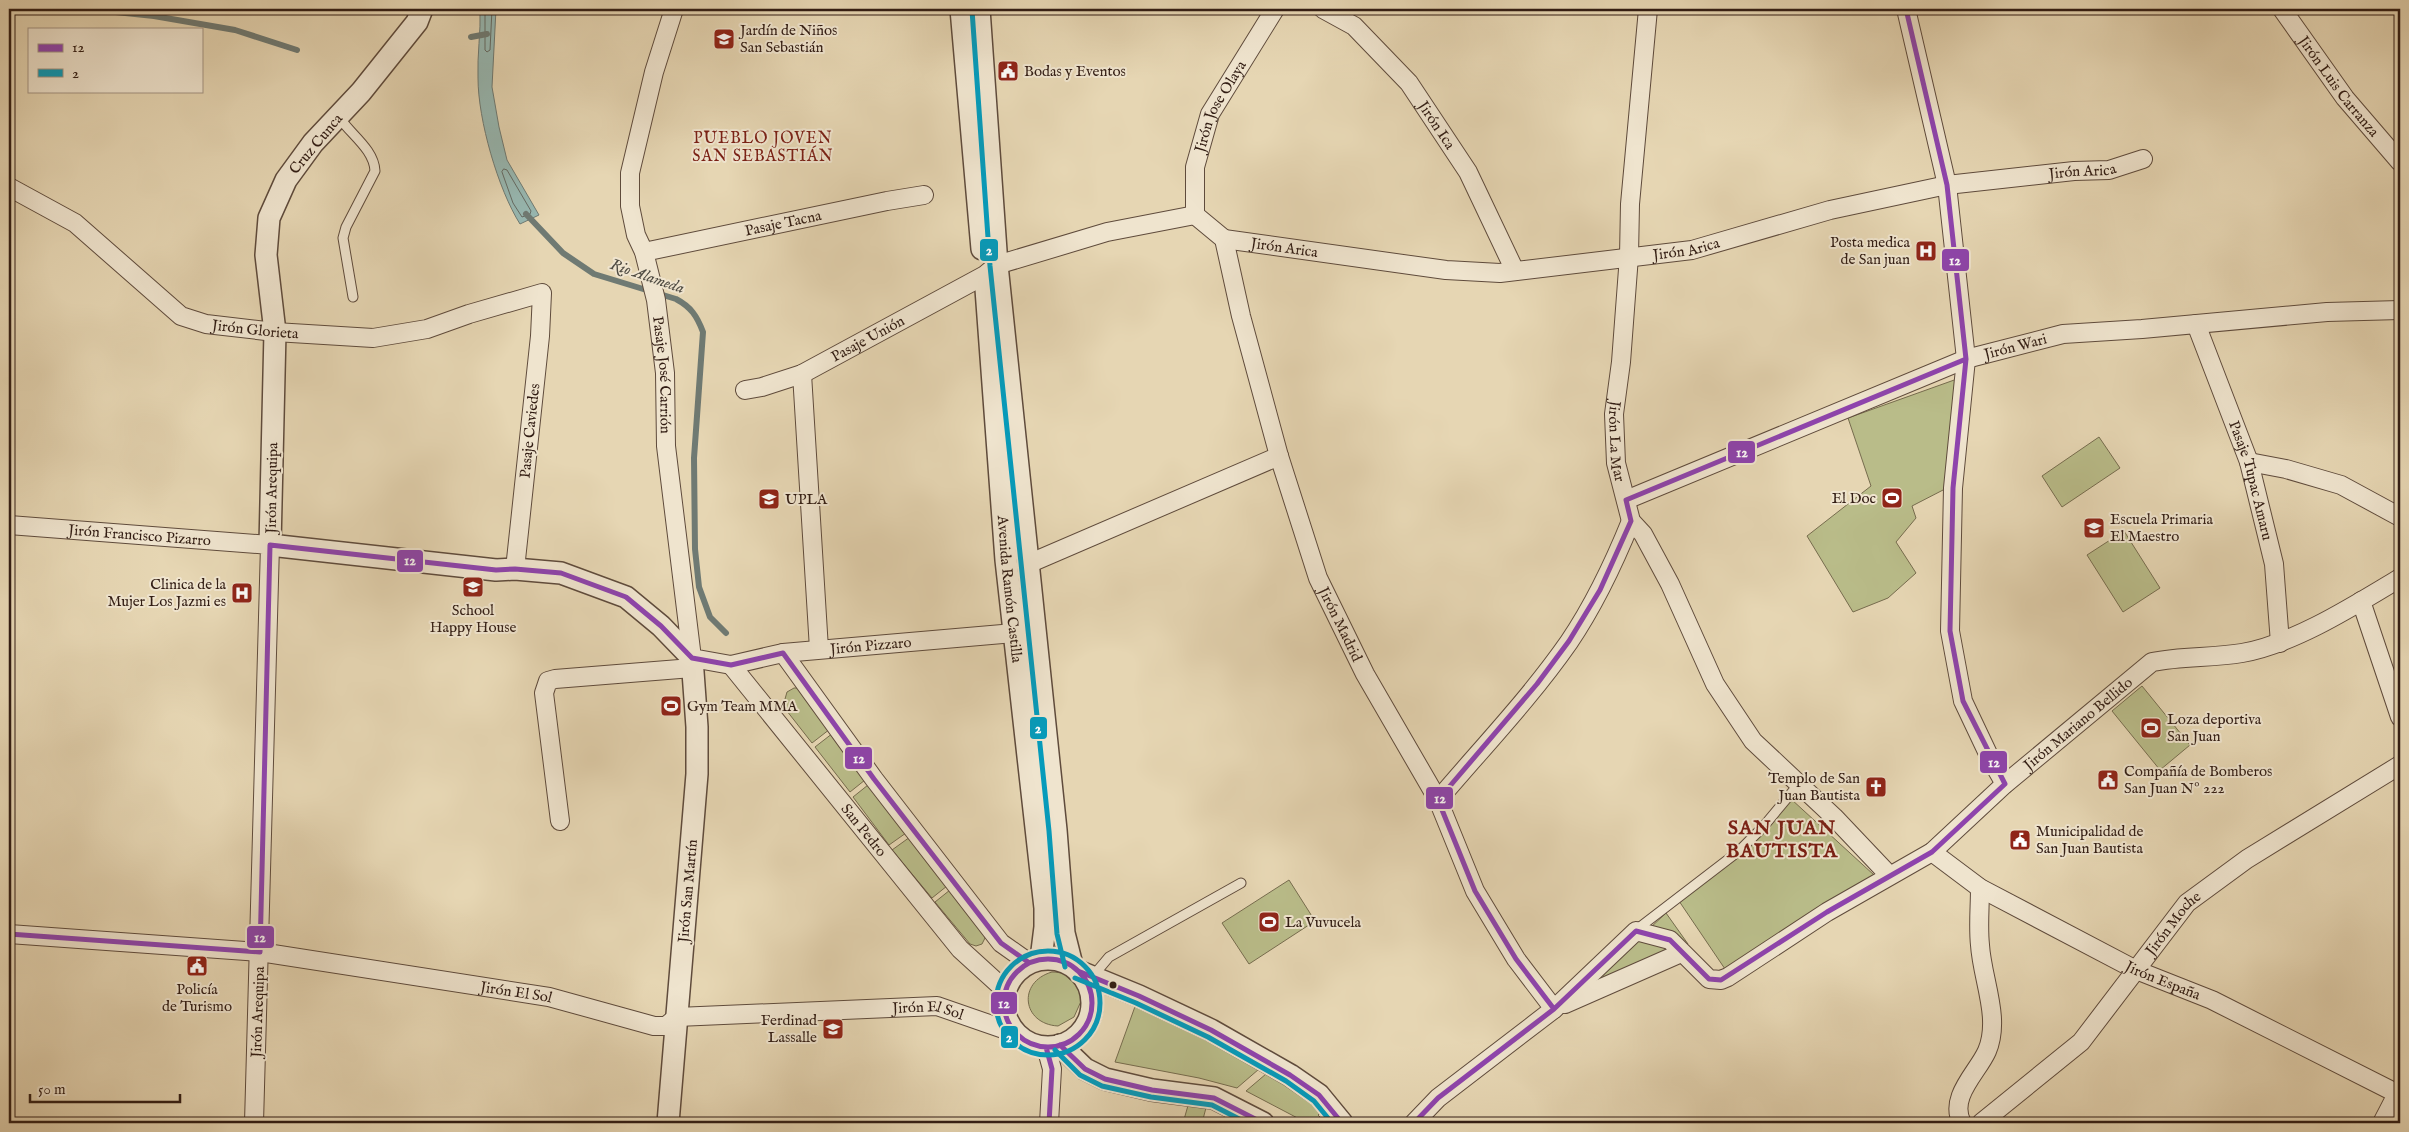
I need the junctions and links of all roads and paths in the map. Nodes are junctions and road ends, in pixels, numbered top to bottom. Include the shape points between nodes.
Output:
1 (422, 9) edge
2 (674, 9) edge
3 (961, 9) edge
4 (979, 9) edge
5 (1275, 9) edge
6 (1323, 9) edge
7 (1648, 9) edge
8 (1906, 9) edge
9 (2282, 9) edge
10 (339, 116) junction
11 (2143, 159) dead end
12 (2400, 162) edge
13 (1947, 184) junction
14 (9, 186) edge
15 (924, 196) dead end
16 (1195, 215) junction
17 (1224, 240) junction
18 (644, 252) junction
19 (1629, 256) junction
20 (991, 270) junction
21 (1515, 271) junction
22 (542, 293) joint
23 (353, 297) dead end
24 (2400, 310) edge
25 (2196, 324) junction
26 (275, 332) junction
27 (1966, 359) junction
28 (802, 374) junction
29 (745, 390) dead end
30 (1279, 456) junction
31 (2249, 462) junction
32 (1626, 500) junction
33 (2400, 517) edge
34 (1631, 521) junction
35 (9, 525) edge
36 (270, 545) junction
37 (1028, 564) junction
38 (515, 569) junction
39 (2400, 578) edge
40 (2361, 601) junction
41 (1014, 632) junction
42 (2280, 642) junction
43 (819, 649) junction
44 (783, 653) junction
45 (692, 663) junction
46 (731, 665) junction
47 (2400, 717) edge
48 (2400, 765) edge
49 (2005, 784) junction
50 (1798, 785) junction
51 (1438, 800) junction
52 (560, 821) dead end
53 (1932, 852) junction
54 (1889, 875) junction
55 (1241, 884) dead end
56 (1980, 888) junction
57 (1636, 931) junction
58 (9, 934) edge
59 (260, 952) junction
60 (1681, 953) junction
61 (1035, 960) junction
62 (2136, 970) junction
63 (1081, 971) junction
64 (1006, 990) junction
65 (1554, 1009) junction
66 (677, 1017) junction
67 (1015, 1033) junction
68 (1053, 1046) junction
69 (2399, 1095) edge
70 (254, 1123) edge
71 (668, 1123) edge
72 (1049, 1123) edge
73 (1263, 1123) edge
74 (1342, 1123) edge
75 (1414, 1123) edge
76 (1962, 1123) edge
77 (1981, 1123) edge
78 (2382, 1123) edge

1 - 10 street, Cruz Cunca via 417,22
2 - 18 street, Pasaje José Carrión via 654,72 630,173 630,206 636,235
3 - 20 street, Avenida Ramón Castilla
4 - 20 street, Avenida Ramón Castilla
5 - 16 street, Jirón Jose Olaya via 1210,114 1195,167
6 - 21 street, Jirón Ica via 1354,26 1409,83 1468,172
7 - 19 street, Jirón La Mar via 1630,204
8 - 13 street
9 - 12 street, Jirón Luis Carranza via 2345,98
10 - 23 lane via 375,163 375,171 343,238
10 - 26 street, Cruz Cunca via 313,143 286,180 269,218 266,255
11 - 13 street, Jirón Arica via 2109,170
13 - 19 street, Jirón Arica via 1830,210 1692,250
13 - 27 street
14 - 26 street, Jirón Glorieta via 75,223 181,316 206,324
15 - 18 street, Pasaje Tacna
16 - 17 street
16 - 20 street via 1107,232
17 - 21 street, Jirón Arica via 1446,270
17 - 30 street, Jirón Madrid
18 - 45 street, Pasaje José Carrión via 656,300 665,373 666,446
19 - 21 street, Jirón Arica
19 - 32 street, Jirón La Mar via 1614,414 1616,463
20 - 28 street, Pasaje Unión
20 - 37 street, Avenida Ramón Castilla
20 - 41 street, Avenida Ramón Castilla
22 - 26 street, Jirón Glorieta via 427,329 372,338
22 - 38 street, Pasaje Caviedes
24 - 25 street, Jirón Wari via 2327,312
25 - 27 street, Jirón Wari via 2063,334
25 - 31 street, Pasaje Tupac Amaru
26 - 36 street, Jirón Arequipa
27 - 32 street, Jirón Wari
27 - 49 street via 1953,488 1950,631 1962,701
28 - 29 street, Pasaje Unión
28 - 43 street
30 - 37 street
30 - 51 street, Jirón Madrid via 1318,578 1339,624
31 - 33 street via 2341,485
31 - 42 street, Pasaje Tupac Amaru via 2274,564
32 - 34 street, Jirón La Mar
34 - 50 street, Jirón La Mar via 1643,534 1670,584 1715,684 1753,742
34 - 51 street via 1600,590 1569,641 1537,684
35 - 36 street, Jirón Francisco Pizarro
36 - 38 street via 496,570
36 - 59 street, Jirón Arequipa
37 - 63 street, Avenida Ramón Castilla via 1064,932
38 - 45 street via 561,572 626,598 661,626
39 - 40 street, Jirón Mariano Bellido
40 - 42 street, Jirón Mariano Bellido
40 - 47 street
41 - 43 street, Jirón Pizzaro
41 - 61 street, Avenida Ramón Castilla via 1044,908 1045,927
42 - 49 street, Jirón Mariano Bellido via 2242,653 2152,662
43 - 44 street, Jirón Pizzaro
44 - 46 street, Jirón Pizzaro
44 - 61 street via 874,779 1001,944
45 - 46 street
45 - 52 street via 548,681 544,693
45 - 66 street, Jirón San Martín via 697,774
46 - 64 street, San Pedro via 960,949
48 - 62 street, Jirón Moche via 2254,854 2187,903
49 - 53 street, Jirón Mariano Bellido
50 - 54 street, Jirón La Mar via 1834,817
50 - 57 lane via 1739,851
51 - 65 street, Jirón Madrid via 1475,891 1516,959
53 - 54 street, Jirón Mariano Bellido
53 - 56 street, Jirón España
54 - 60 street, Jirón Mariano Bellido via 1721,980 1709,979
55 - 63 lane
56 - 62 street, Jirón España
56 - 76 street via 1980,945 1993,1021 1987,1050 1965,1085 1959,1114
57 - 60 street via 1670,940
57 - 65 street
58 - 59 street, Jirón El Sol
59 - 66 street, Jirón El Sol via 549,997 654,1026 666,1026
59 - 70 street, Jirón Arequipa
60 - 65 street
61 - 63 street via 1062,960
61 - 64 street via 1010,979
62 - 69 street, Jirón España via 2212,1000
62 - 77 street, Jirón Moche via 2081,1042
63 - 68 street via 1090,990 1091,1013 1080,1034
63 - 74 street via 1211,1030 1290,1075 1318,1095
64 - 67 street via 1007,1020
65 - 75 street via 1438,1098
66 - 67 street, Jirón El Sol via 937,1006
66 - 71 street, Jirón San Martín
67 - 68 street via 1024,1040
68 - 72 street
68 - 73 street via 1105,1079 1152,1090 1214,1098
69 - 78 street

